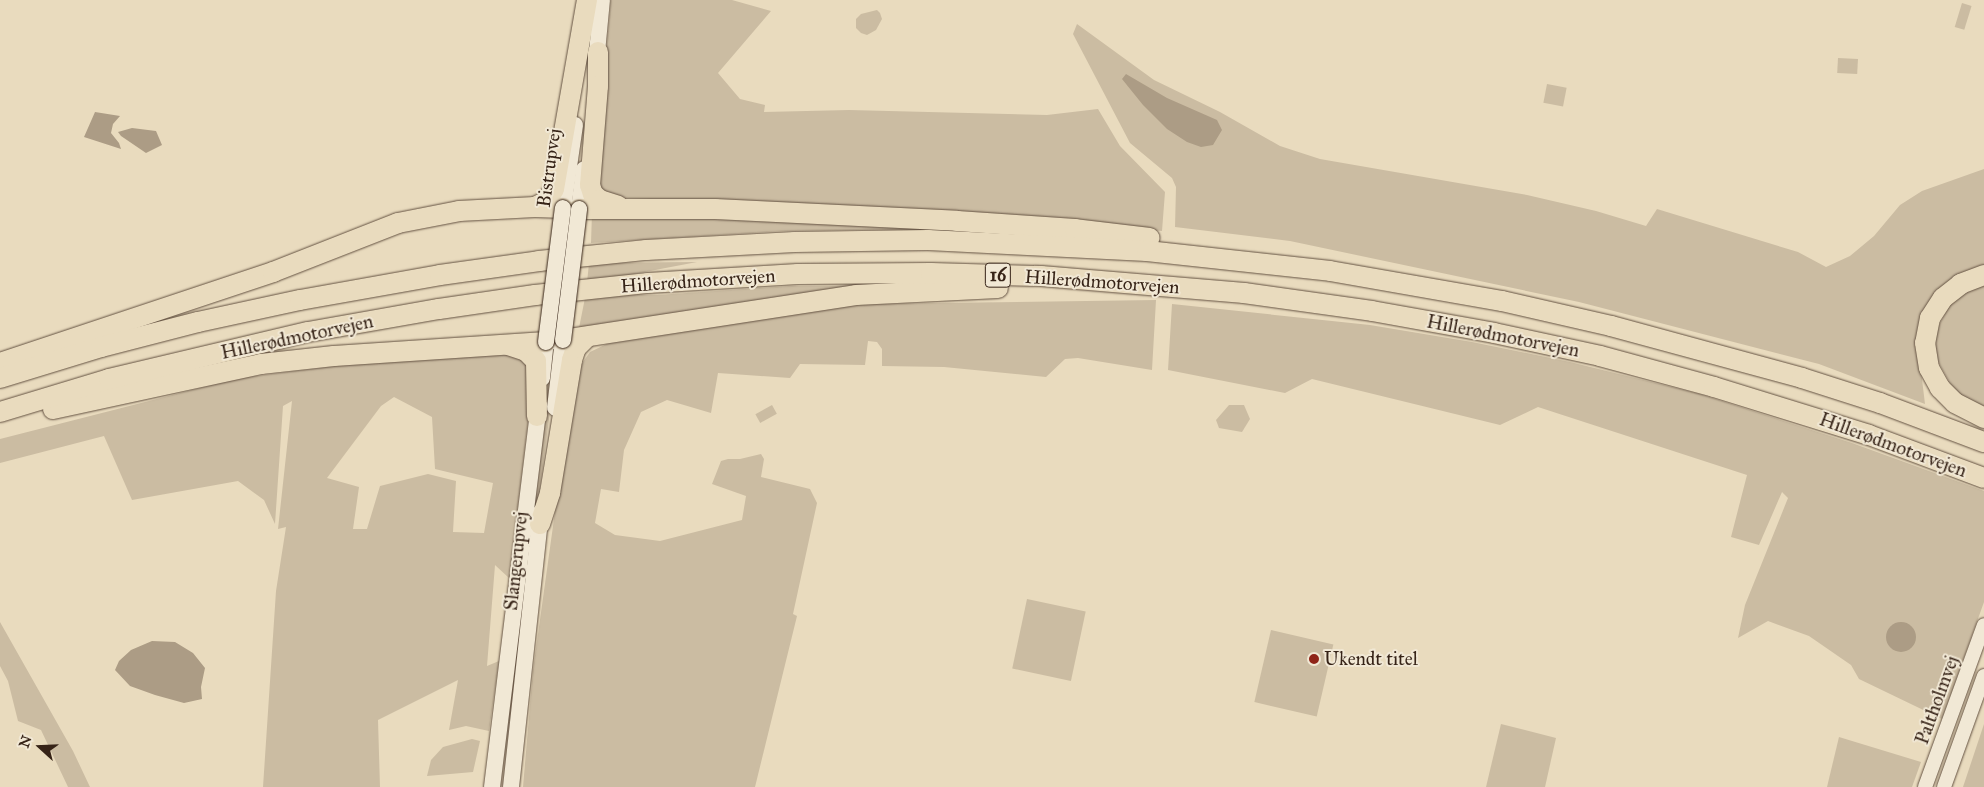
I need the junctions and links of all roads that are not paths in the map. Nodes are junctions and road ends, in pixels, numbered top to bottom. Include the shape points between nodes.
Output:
1 (587, 0) edge
2 (596, 0) edge
3 (602, 0) edge
4 (598, 52) junction
5 (535, 207) junction
6 (622, 207) junction
7 (571, 209) junction
8 (1330, 271) junction
9 (1984, 275) edge
10 (1135, 283) junction
11 (587, 337) junction
12 (554, 341) junction
13 (506, 344) junction
14 (0, 363) edge
15 (0, 378) edge
16 (0, 412) edge
17 (537, 416) junction
18 (1984, 418) edge
19 (0, 421) edge
20 (1984, 442) edge
21 (1984, 478) edge
22 (540, 524) junction
23 (1984, 625) edge
24 (1984, 676) edge
25 (493, 787) edge
26 (512, 787) edge
27 (1925, 787) edge
28 (1944, 787) edge

1 - 5 highway via 554,189 547,201
2 - 7 main road, Bistrupvej
3 - 4 main road, Bistrupvej
4 - 6 highway via 590,185 600,200
4 - 7 main road, Bistrupvej
5 - 7 highway
5 - 14 highway via 459,211 398,223 264,275
6 - 7 highway
6 - 8 highway via 947,220 1075,230 1221,247 1284,258
7 - 12 main road, Bistrupvej, bridge
8 - 15 highway, Hillerødmotorvejen / 16 via 1146,251 928,240 795,242 646,250 449,274 300,300 130,339
8 - 20 highway, Hillerødmotorvejen / 16 via 1502,301 1611,326 1802,378
9 - 18 highway via 1961,284 1943,298 1930,318 1925,343 1929,368 1943,392 1961,407
10 - 11 highway via 1080,288 963,288 856,295
10 - 16 highway, Hillerødmotorvejen / 16 via 931,273 798,274 648,283 535,295 308,332 109,379
10 - 21 highway, Hillerødmotorvejen / 16 via 1244,293 1372,311 1591,354 1791,410
11 - 12 highway
11 - 22 highway via 576,348 572,360 550,493
12 - 13 highway
12 - 17 main road, Slangerupvej
12 - 22 main road, Slangerupvej
13 - 17 highway via 526,351 536,362
13 - 19 highway via 261,364
17 - 25 main road, Slangerupvej
22 - 26 main road, Slangerupvej
23 - 27 street, Paltholmvej
24 - 28 street, Paltholmvej

